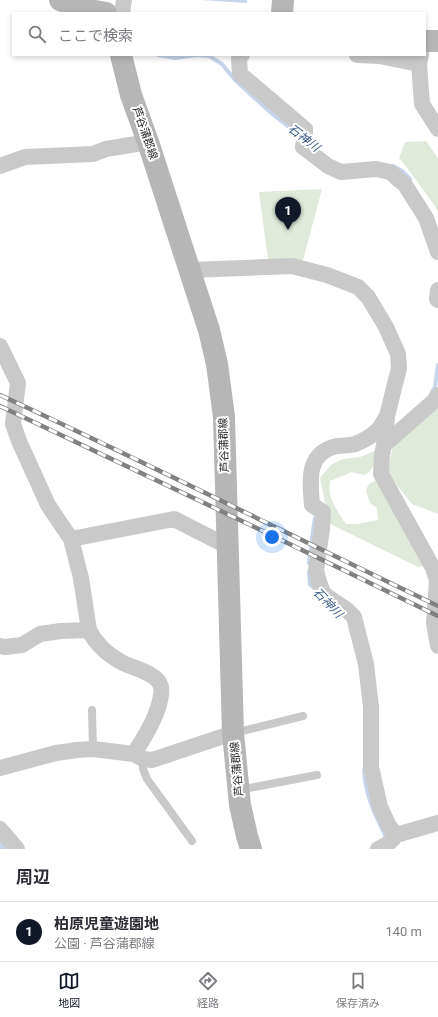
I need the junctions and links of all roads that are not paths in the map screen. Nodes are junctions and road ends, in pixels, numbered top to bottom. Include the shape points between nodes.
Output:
1 (60, 0) edge
2 (124, 0) edge
3 (283, 0) edge
4 (100, 12) edge
5 (122, 12) edge
6 (282, 12) edge
7 (426, 41) edge
8 (438, 42) edge
9 (121, 56) edge
10 (241, 56) edge
11 (379, 56) edge
12 (420, 60) edge
13 (438, 129) edge
14 (148, 142) junction
15 (0, 166) edge
16 (438, 252) edge
17 (190, 270) junction
18 (0, 346) edge
19 (0, 370) edge
20 (18, 383) junction
21 (438, 395) edge
22 (386, 432) junction
23 (71, 540) junction
24 (227, 546) junction
25 (89, 630) junction
26 (0, 646) edge
27 (438, 646) edge
28 (92, 710) dead end
29 (303, 716) dead end
30 (233, 733) junction
31 (94, 749) junction
32 (139, 757) junction
33 (0, 768) edge
34 (317, 775) dead end
35 (239, 790) junction
36 (438, 823) edge
37 (0, 829) edge
38 (192, 841) dead end
39 (388, 842) edge
40 (18, 849) edge
41 (251, 849) edge

1 - 4 main road
2 - 5 street
3 - 6 main road
7 - 8 main road
9 - 14 main road, 芦谷蒲郡線 via 131,95
10 - 16 street via 240,74 304,129 303,147 328,166 341,172 390,172 405,185 426,218
11 - 12 street
12 - 13 street via 422,104
14 - 15 street via 106,149 93,154 25,157
14 - 17 main road, 芦谷蒲郡線
17 - 22 street via 292,266 327,274 358,287 368,297 386,327 398,354 399,368
17 - 24 main road, 芦谷蒲郡線 via 209,330 220,385 224,417
18 - 20 street
19 - 20 street
20 - 23 street via 14,424 48,505
21 - 22 street via 434,401
22 - 27 street via 381,474 433,568 437,581 434,623
22 - 39 street via 378,429 354,444 326,450 319,455 310,475 322,529 317,576 324,594 354,617 366,664 371,707 371,767 380,807 389,826
23 - 24 street via 174,519
23 - 25 street via 81,578
24 - 30 main road, 芦谷蒲郡線
25 - 26 street via 40,634 22,645
25 - 32 street via 92,638 103,650 121,662 155,676 161,684 155,717
28 - 31 lane
29 - 30 lane
30 - 32 street via 152,760
30 - 35 main road, 芦谷蒲郡線
31 - 32 street
31 - 33 street via 56,753
32 - 38 lane via 147,779
34 - 35 lane
35 - 41 main road, 芦谷蒲郡線 via 240,805
36 - 39 street
37 - 40 street

